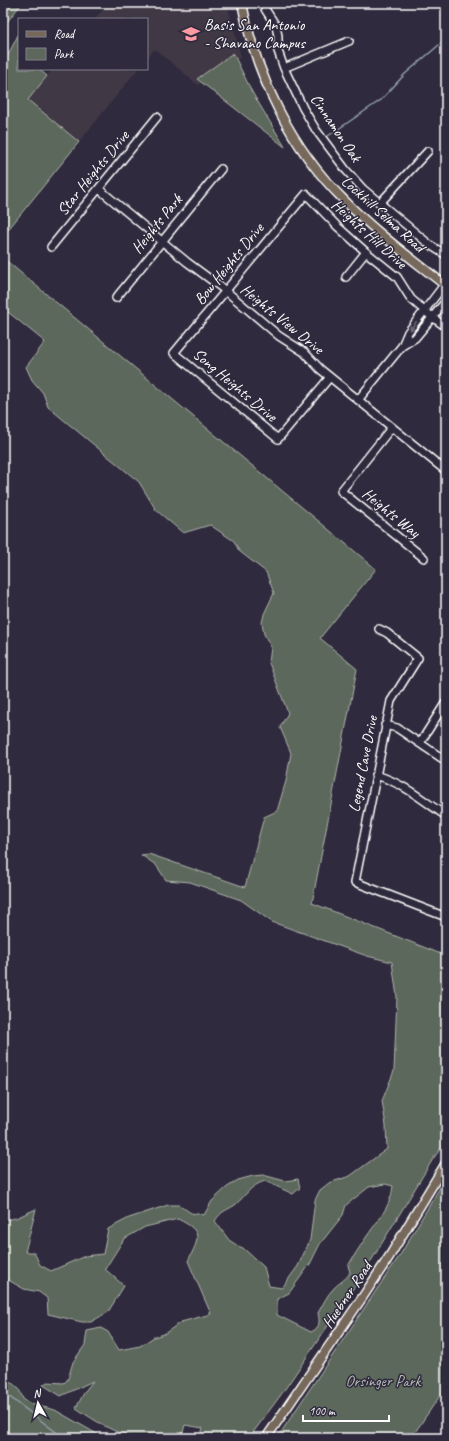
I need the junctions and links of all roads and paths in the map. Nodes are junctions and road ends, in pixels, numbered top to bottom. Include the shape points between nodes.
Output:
1 (242, 3) edge
2 (264, 3) edge
3 (349, 41) dead end
4 (284, 68) junction
5 (157, 117) dead end
6 (428, 151) dead end
7 (221, 168) dead end
8 (99, 189) junction
9 (306, 194) joint
10 (380, 203) junction
11 (161, 241) junction
12 (51, 247) dead end
13 (366, 252) junction
14 (446, 256) edge
15 (346, 277) dead end
16 (445, 286) edge
17 (226, 291) junction
18 (116, 298) dead end
19 (446, 301) edge
20 (424, 311) junction
21 (432, 317) junction
22 (446, 327) edge
23 (402, 346) junction
24 (174, 353) joint
25 (330, 376) junction
26 (358, 400) junction
27 (392, 427) junction
28 (446, 471) edge
29 (424, 558) dead end
30 (378, 629) dead end
31 (446, 702) edge
32 (386, 725) junction
33 (420, 743) junction
34 (446, 761) edge
35 (375, 775) junction
36 (446, 816) edge
37 (446, 917) edge
38 (446, 1163) edge
39 (266, 1438) edge

1 - 16 main road, Lockhill Selma Road via 257,60 292,135 353,209
2 - 4 street, Cinnamon Oak via 276,26 278,51
3 - 4 street
4 - 10 street, Cinnamon Oak via 316,130 346,170
5 - 8 street, Star Heights Drive
6 - 10 street
7 - 11 street, Heights Park
8 - 11 street, Heights View Drive
8 - 12 street, Star Heights Drive
9 - 13 street, Heights Hill Drive
9 - 17 street, Bow Heights Drive
10 - 14 street, Cinnamon Oak
11 - 17 street, Heights View Drive
11 - 18 street, Heights Park
13 - 15 street
13 - 20 street, Heights Hill Drive via 397,277 411,299
16 - 20 street
17 - 24 street, Bow Heights Drive
17 - 25 street, Heights View Drive via 279,336 304,352
19 - 21 street
20 - 21 street, Heights Hill Drive
20 -> 23 street via 408,332
21 - 22 street, Heights Hill Drive
21 - 23 street via 416,338
23 - 26 street
24 - 25 street, Song Heights Drive via 278,439
25 - 26 street, Heights View Drive
26 - 27 street, Heights View Drive
27 - 28 street, Heights View Drive
27 - 29 street, Heights Way via 341,490
30 - 32 street, Legend Cave Drive via 387,633 418,658 391,701
31 - 33 street
32 - 33 street via 396,728
32 - 35 street, Legend Cave Drive
33 - 34 street
35 - 36 street via 390,779
35 - 37 street, Legend Cave Drive via 354,882
38 - 39 main road, Huebner Road via 374,1281

